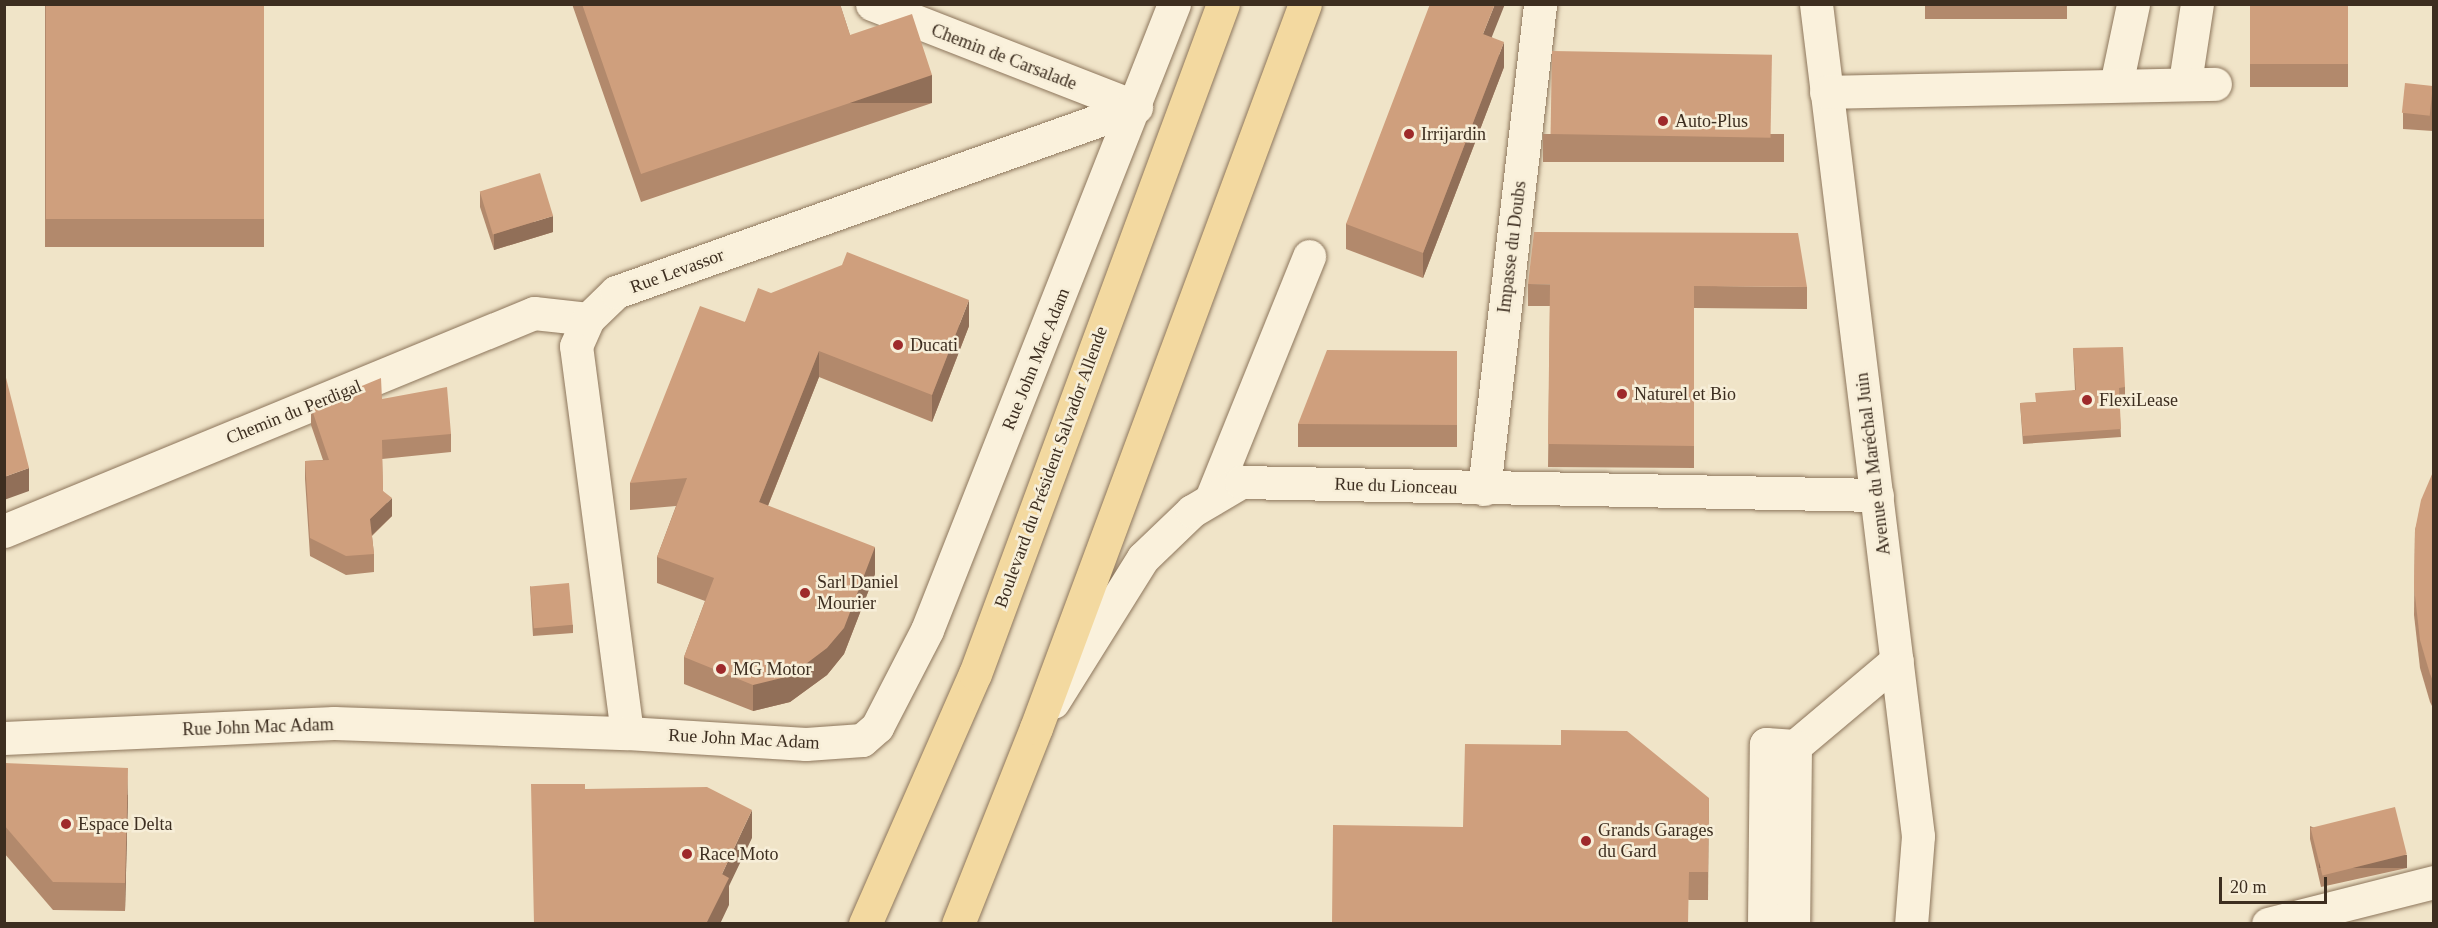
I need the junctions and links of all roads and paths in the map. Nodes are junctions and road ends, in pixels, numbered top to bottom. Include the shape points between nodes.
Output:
1 (872, 4) edge
2 (1174, 4) edge
3 (1223, 4) edge
4 (1305, 4) edge
5 (1540, 4) edge
6 (1816, 4) edge
7 (2133, 4) edge
8 (2197, 4) edge
9 (2116, 85) junction
10 (1826, 92) junction
11 (1136, 107) junction
12 (1309, 256) dead end
13 (588, 319) junction
14 (1484, 489) junction
15 (1877, 495) junction
16 (1211, 499) junction
17 (4, 531) edge
18 (1897, 660) junction
19 (1036, 728) junction
20 (627, 733) junction
21 (4, 738) edge
22 (1795, 746) junction
23 (2433, 882) edge
24 (865, 924) edge
25 (958, 924) edge
26 (1764, 924) edge
27 (1793, 924) edge
28 (1911, 924) edge
29 (2268, 924) edge

1 - 11 street, Chemin de Carsalade
2 - 11 street, Rue John Mac Adam
3 - 24 main road, Boulevard du Président Salvador Allende via 975,674
4 - 19 main road
5 - 14 street, Impasse du Doubs
6 - 10 street, Avenue du Maréchal Juin
7 - 9 street
8 - 9 street via 2200,83
9 - 10 street
10 - 15 street, Avenue du Maréchal Juin
11 - 13 street, Rue Levassor via 616,292
11 - 20 street, Rue John Mac Adam via 927,630 877,728 862,740 806,744
12 - 16 street
13 - 17 street, Chemin du Perdigal via 534,313
13 - 20 street, Rue Levassor via 576,346
14 - 15 street, Rue du Lionceau
14 - 16 street, Rue du Lionceau via 1241,482
15 - 18 street, Avenue du Maréchal Juin
16 - 19 street, Rue du Lionceau via 1192,511 1143,558
18 - 22 street
18 - 28 street, Avenue du Maréchal Juin via 1918,836
19 - 25 main road
20 - 21 street, Rue John Mac Adam via 334,723
22 - 26 street via 1766,744
22 - 27 street
23 - 29 street

